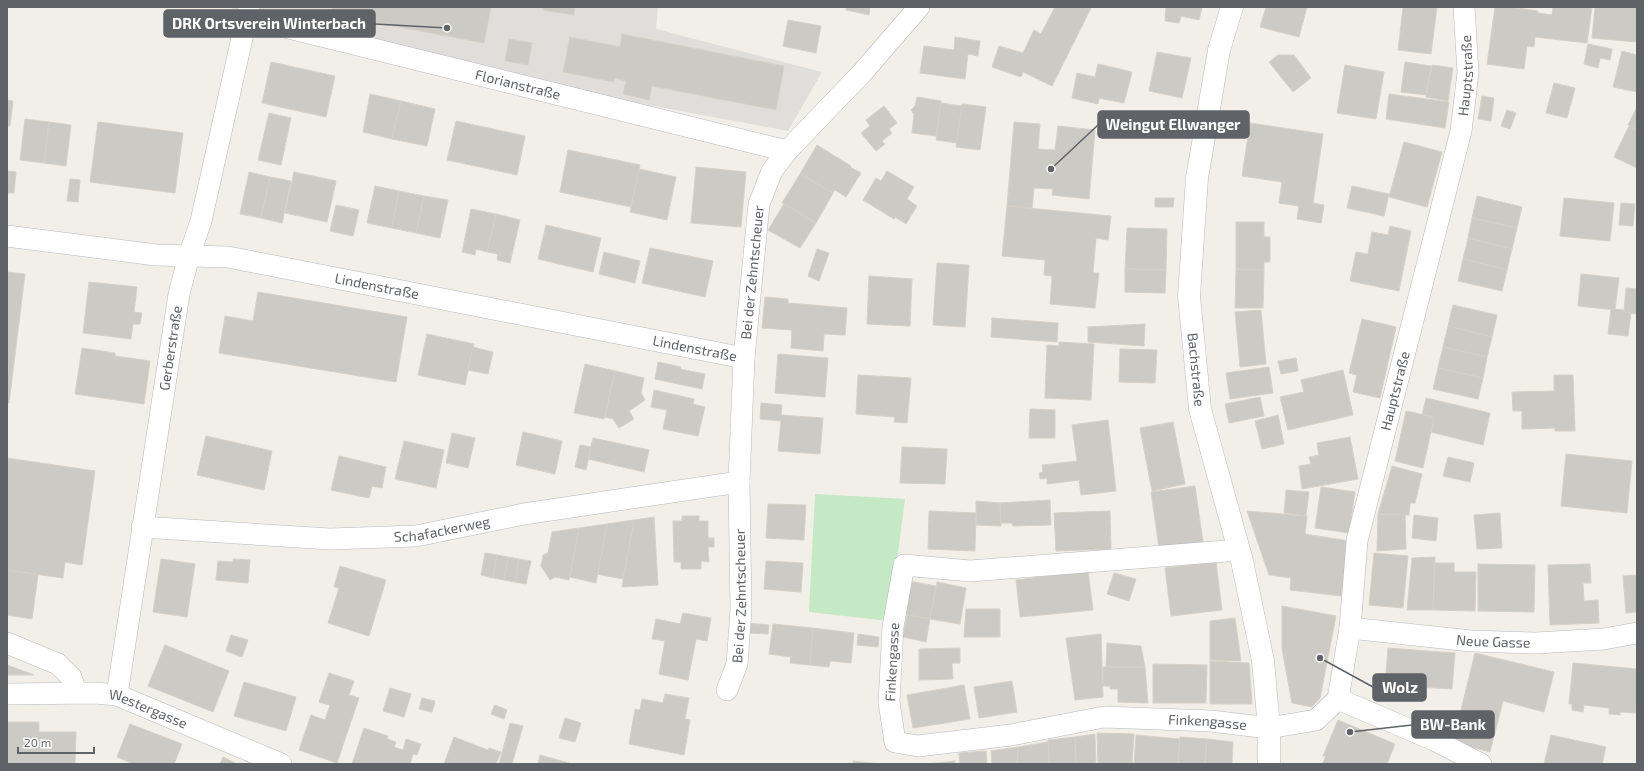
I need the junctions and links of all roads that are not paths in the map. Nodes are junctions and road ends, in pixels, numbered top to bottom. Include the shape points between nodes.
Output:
1 (920, 7) edge
2 (1232, 7) edge
3 (1464, 7) edge
4 (249, 13) edge
5 (787, 151) junction
6 (7, 236) edge
7 (189, 256) junction
8 (744, 358) junction
9 (739, 482) junction
10 (142, 527) junction
11 (1239, 550) junction
12 (1350, 628) junction
13 (1637, 633) edge
14 (7, 643) edge
15 (727, 690) dead end
16 (76, 692) junction
17 (7, 694) edge
18 (117, 695) junction
19 (1338, 700) junction
20 (1269, 728) junction
21 (280, 764) edge
22 (1269, 764) edge
23 (1482, 764) edge

1 - 5 street, Bei der Zehntscheuer via 862,73
2 - 11 main road, Bachstraße via 1219,50 1197,178 1189,296 1200,409
3 - 12 street, Hauptstraße via 1468,73 1460,131 1357,542
4 - 5 street, Florianstraße
4 - 7 street, Gerberstraße via 201,221
5 - 8 street, Bei der Zehntscheuer via 772,171 760,204
6 - 7 street, Lindenstraße via 156,255
7 - 8 street, Lindenstraße via 228,257
7 - 10 street, Gerberstraße via 179,294
8 - 9 street, Bei der Zehntscheuer
9 - 10 street, Schafackerweg via 524,514 416,536 330,539
9 - 15 street, Bei der Zehntscheuer via 741,610 737,664
10 - 18 street, Gerberstraße
11 - 20 main road, Bachstraße via 1263,660
11 - 20 street, Finkengasse via 970,571 904,564 893,627 889,702 894,735 896,742 918,746 1010,734 1104,717 1211,721
12 - 13 street, Neue Gasse via 1471,641 1536,643 1604,639
12 - 19 street, Hauptstraße
14 - 16 street via 58,664 71,677
16 - 17 street, Westergasse
16 - 18 street, Westergasse
18 - 21 street, Westergasse
19 - 20 street via 1316,720
19 - 23 street via 1434,740
20 - 22 main road, Bachstraße

